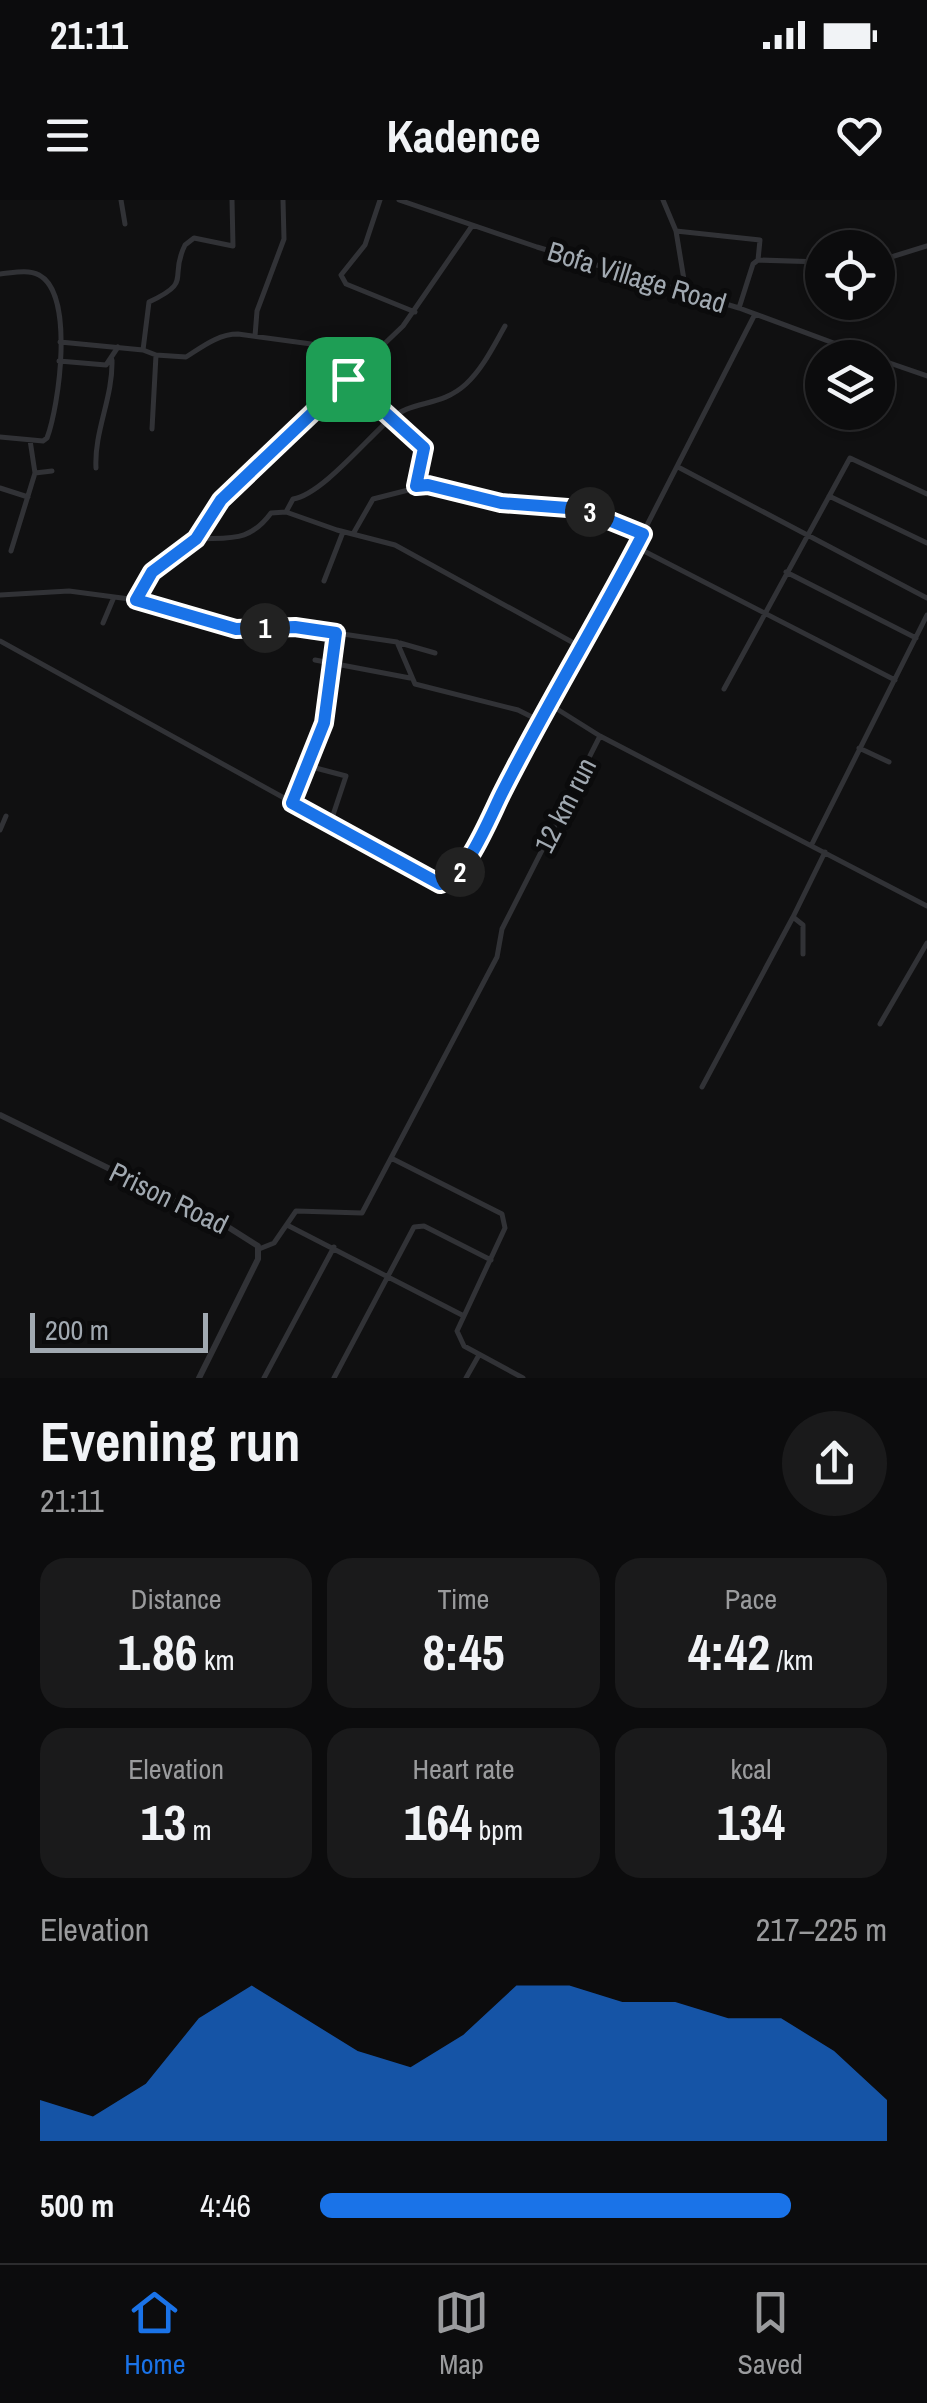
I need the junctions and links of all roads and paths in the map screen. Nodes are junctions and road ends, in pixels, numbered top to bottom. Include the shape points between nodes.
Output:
1 (121, 200) edge
2 (232, 200) edge
3 (282, 200) edge
4 (380, 200) edge
5 (399, 200) edge
6 (663, 200) edge
7 (125, 224) dead end
8 (472, 226) junction
9 (676, 231) junction
10 (927, 246) edge
11 (895, 256) edge
12 (758, 260) junction
13 (805, 261) edge
14 (0, 274) edge
15 (686, 292) junction
16 (739, 308) junction
17 (416, 312) junction
18 (755, 314) junction
19 (505, 326) dead end
20 (254, 336) junction
21 (826, 340) edge
22 (60, 342) junction
23 (118, 347) junction
24 (143, 350) junction
25 (156, 355) junction
26 (112, 360) junction
27 (60, 361) junction
28 (895, 365) edge
29 (362, 366) junction
30 (927, 376) edge
31 (348, 379) junction
32 (391, 418) junction
33 (152, 429) dead end
34 (0, 437) edge
35 (30, 440) junction
36 (678, 467) junction
37 (96, 468) dead end
38 (52, 471) dead end
39 (36, 472) junction
40 (416, 486) junction
41 (0, 488) edge
42 (927, 494) edge
43 (829, 496) junction
44 (28, 497) junction
45 (286, 512) junction
46 (343, 532) junction
47 (353, 534) junction
48 (643, 534) junction
49 (807, 534) junction
50 (196, 539) junction
51 (927, 543) edge
52 (636, 546) junction
53 (10, 551) dead end
54 (786, 572) junction
55 (324, 581) dead end
56 (0, 595) edge
57 (114, 598) junction
58 (927, 598) edge
59 (136, 600) junction
60 (764, 613) junction
61 (927, 616) edge
62 (103, 623) dead end
63 (336, 633) junction
64 (916, 638) junction
65 (0, 641) edge
66 (398, 642) junction
67 (581, 648) junction
68 (436, 653) dead end
69 (315, 660) dead end
70 (332, 663) junction
71 (410, 678) junction
72 (895, 680) junction
73 (724, 689) dead end
74 (549, 704) junction
75 (538, 720) junction
76 (600, 736) junction
77 (859, 748) junction
78 (889, 762) dead end
79 (308, 766) junction
80 (292, 803) junction
81 (6, 816) dead end
82 (330, 824) junction
83 (0, 830) edge
84 (812, 844) junction
85 (825, 852) junction
86 (927, 906) edge
87 (793, 918) junction
88 (927, 944) edge
89 (803, 954) dead end
90 (880, 1024) dead end
91 (702, 1087) dead end
92 (0, 1115) edge
93 (391, 1158) junction
94 (286, 1224) junction
95 (334, 1248) junction
96 (259, 1249) junction
97 (491, 1260) junction
98 (386, 1275) junction
99 (462, 1315) junction
100 (479, 1354) junction
101 (199, 1378) edge
102 (264, 1378) edge
103 (334, 1378) edge
104 (466, 1378) edge
105 (523, 1378) edge

1 - 7 street
2 - 24 street via 233,246 194,238 184,244 177,286 149,302
3 - 20 street via 284,239
4 - 17 street via 365,245 341,275 346,284
5 - 8 street, Bofa Village Road
6 - 9 street
8 - 15 street, Bofa Village Road
8 - 17 street
9 - 12 street via 760,240
9 - 15 street
10 - 11 street
12 - 13 street
12 - 16 street
14 - 22 street via 32,272 47,281 62,315
15 - 16 street, Bofa Village Road
16 - 18 street, Bofa Village Road
17 - 29 street
18 - 21 street, Bofa Village Road
18 - 36 street
19 - 32 street via 483,366 444,402 408,407
20 - 25 street via 227,334 186,357
20 - 29 street via 326,346
22 - 23 street
22 - 27 street
23 - 24 street
23 - 26 street
24 - 25 street
25 - 33 street
26 - 27 street
26 - 37 street
27 - 35 street via 47,438
28 - 30 street, Bofa Village Road
29 - 31 street
31 - 32 street
31 - 50 street via 221,500
32 - 40 street via 424,448
32 - 45 street via 314,490 292,498
34 - 35 street
35 - 39 street
36 - 48 street
36 - 49 street
38 - 39 street
39 - 44 street
40 - 47 street via 373,499
40 - 48 street via 501,503 581,509
41 - 44 street
42 - 43 street via 850,458
43 - 49 street
43 - 51 street
44 - 53 street
45 - 46 street
45 - 50 street via 271,513 244,536
46 - 47 street
46 - 55 street
47 - 67 street via 394,544
48 - 52 street
49 - 54 street
49 - 58 street
50 - 59 street via 152,572
52 - 60 street
52 - 67 street
54 - 60 street
54 - 64 street
56 - 57 street via 69,590
57 - 59 street
57 - 62 street
59 - 63 street via 236,629
60 - 72 street
60 - 73 street
61 - 64 street
63 - 66 street
63 - 70 street
64 - 72 street
65 - 80 street
66 - 68 street
66 - 71 street
67 - 74 street
69 - 70 street
70 - 71 street
70 - 79 street via 324,723
71 - 75 street
72 - 77 street
74 - 75 street
74 - 76 street, 12 km run
75 - 82 street via 450,882 440,884
76 - 84 street
76 - 93 street, 12 km run via 502,929 497,957
77 - 78 street
77 - 84 street
79 - 80 street
79 - 82 street via 346,776
80 - 82 street
81 - 83 street
84 - 85 street
85 - 86 street
85 - 87 street
87 - 89 street via 803,925
87 - 91 street
88 - 90 street
92 - 96 street, Prison Road via 228,1227
93 - 94 street, 12 km run via 362,1213 296,1210
93 - 97 street via 502,1214 505,1228
94 - 95 street
94 - 96 street, 12 km run via 274,1243
95 - 98 street
95 - 102 street
96 - 101 street, Prison Road
97 - 98 street via 418,1225
97 - 99 street
98 - 99 street
98 - 103 street
99 - 100 street via 459,1337
100 - 104 street
100 - 105 street

